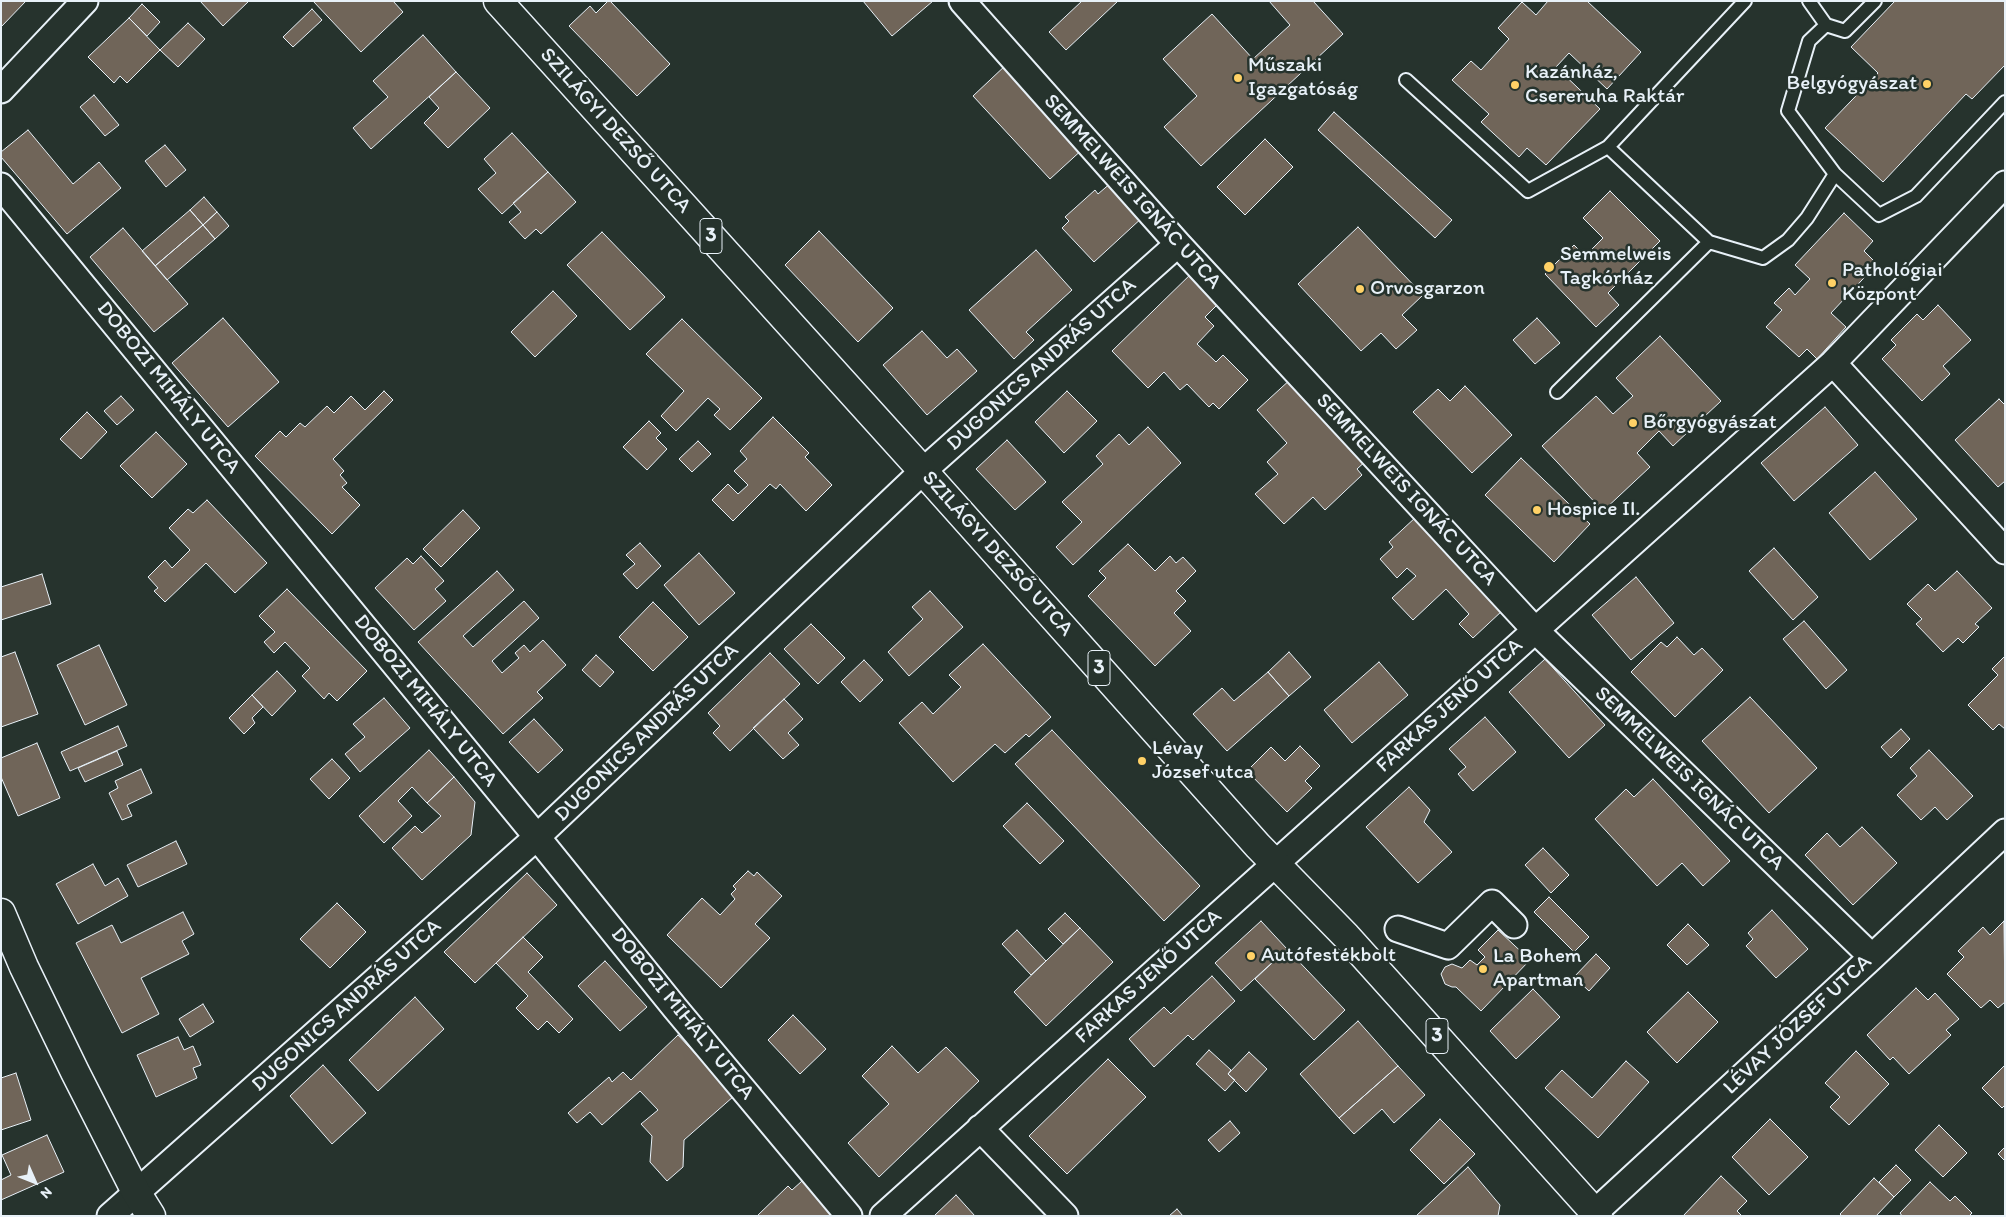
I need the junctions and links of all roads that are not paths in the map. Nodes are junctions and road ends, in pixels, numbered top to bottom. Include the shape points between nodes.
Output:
1 (86, 1) edge
2 (498, 1) edge
3 (962, 1) edge
4 (1745, 1) edge
5 (1809, 1) edge
6 (1875, 1) edge
7 (1826, 25) junction
8 (1406, 80) dead end
9 (1, 90) edge
10 (2005, 102) edge
11 (1608, 147) junction
12 (1834, 174) junction
13 (2005, 184) edge
14 (1, 186) edge
15 (1708, 242) junction
16 (1178, 244) junction
17 (1833, 363) junction
18 (1557, 392) dead end
19 (924, 471) junction
20 (2005, 552) edge
21 (1536, 631) junction
22 (2005, 832) edge
23 (537, 837) junction
24 (1275, 863) junction
25 (1, 913) edge
26 (1514, 925) dead end
27 (1398, 929) dead end
28 (1872, 957) junction
29 (980, 1128) junction
30 (136, 1192) junction
31 (1595, 1215) edge
32 (110, 1216) edge
33 (151, 1216) edge
34 (849, 1216) edge
35 (883, 1216) edge
36 (1065, 1216) edge

1 - 9 street
2 - 19 main road, SZILÁGYI DEZSŐ UTCA / 3
3 - 16 street, SEMMELWEIS IGNÁC UTCA
4 - 11 lane
5 - 7 lane
6 - 7 lane via 1846,31
7 - 12 lane via 1809,41 1788,111
8 - 11 lane via 1528,191
10 - 12 lane via 1916,196 1879,215
11 - 15 lane
12 - 15 lane via 1807,218 1788,240 1763,258
13 - 17 street, FARKAS JENŐ UTCA
14 - 23 street, DOBOZI MIHÁLY UTCA
15 - 18 lane
16 - 19 street, DUGONICS ANDRÁS UTCA
16 - 21 street, SEMMELWEIS IGNÁC UTCA
17 - 20 street
17 - 21 street, FARKAS JENŐ UTCA
19 - 23 street, DUGONICS ANDRÁS UTCA
19 - 24 main road, SZILÁGYI DEZSŐ UTCA / 3
21 - 24 street, FARKAS JENŐ UTCA
21 - 28 street, SEMMELWEIS IGNÁC UTCA
22 - 28 street, LÉVAY JÓZSEF UTCA
23 - 30 street, DUGONICS ANDRÁS UTCA
23 - 34 street, DOBOZI MIHÁLY UTCA
24 - 29 street, FARKAS JENŐ UTCA
24 - 31 main road, SZILÁGYI DEZSŐ UTCA / 3 via 1346,936
25 - 30 main road via 24,967
26 - 27 street via 1492,903 1448,946 1441,948
28 - 31 street, LÉVAY JÓZSEF UTCA
29 - 35 street, FARKAS JENŐ UTCA
29 - 36 street
30 - 32 street, DUGONICS ANDRÁS UTCA
30 - 33 main road

